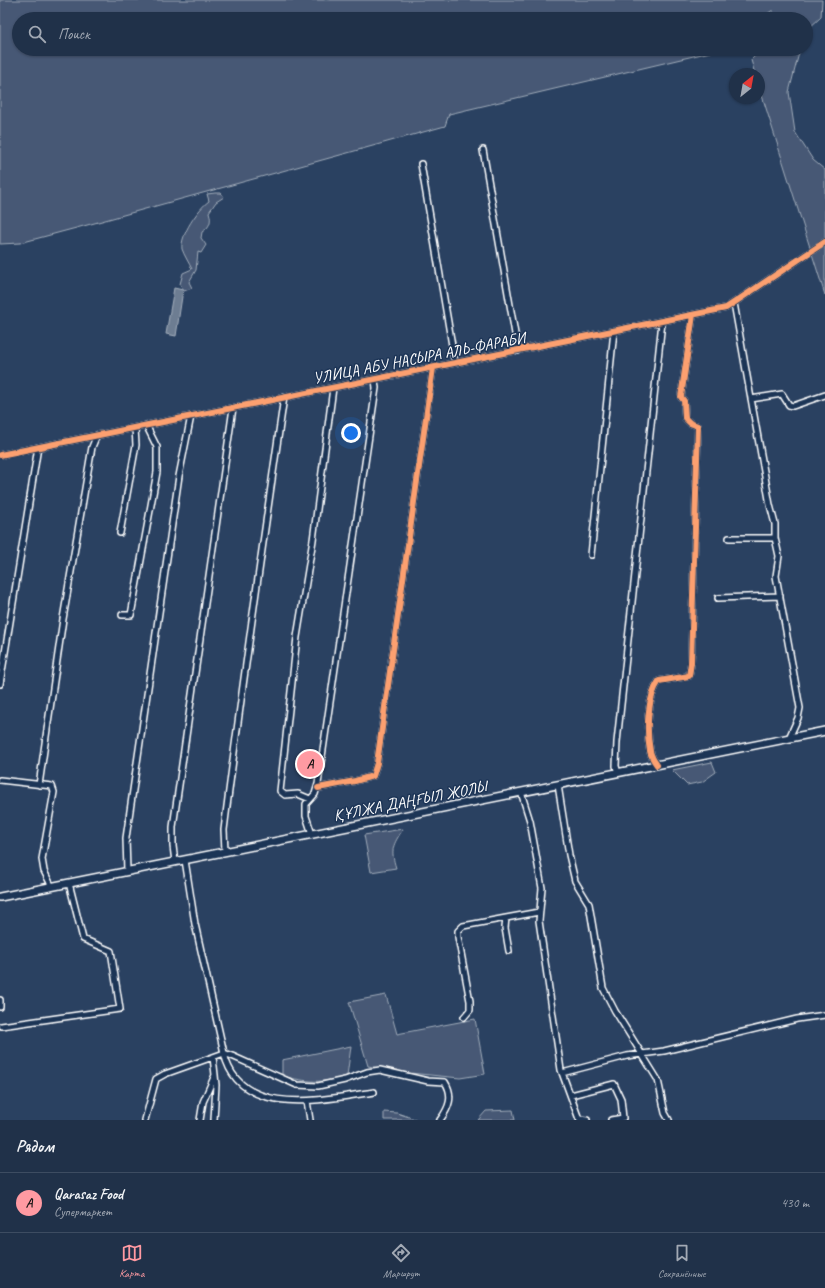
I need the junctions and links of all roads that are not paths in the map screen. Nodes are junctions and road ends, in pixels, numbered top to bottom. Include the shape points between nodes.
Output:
1 (483, 150) dead end
2 (421, 164) dead end
3 (825, 242) edge
4 (734, 303) junction
5 (693, 315) junction
6 (662, 322) junction
7 (614, 331) junction
8 (518, 352) junction
9 (455, 363) junction
10 (433, 368) junction
11 (376, 379) junction
12 (333, 388) junction
13 (825, 395) edge
14 (284, 398) junction
15 (751, 399) junction
16 (233, 408) junction
17 (191, 416) junction
18 (146, 425) junction
19 (135, 428) junction
20 (97, 435) junction
21 (38, 447) junction
22 (0, 455) edge
23 (120, 533) dead end
24 (729, 538) dead end
25 (775, 538) junction
26 (591, 555) dead end
27 (780, 596) junction
28 (718, 598) dead end
29 (122, 615) dead end
30 (1, 671) edge
31 (0, 684) edge
32 (825, 731) edge
33 (789, 738) junction
34 (657, 765) junction
35 (618, 773) junction
36 (0, 780) edge
37 (39, 785) junction
38 (558, 785) junction
39 (318, 788) junction
40 (521, 792) junction
41 (310, 799) junction
42 (312, 834) junction
43 (225, 851) junction
44 (185, 860) junction
45 (175, 862) junction
46 (127, 871) junction
47 (69, 883) junction
48 (52, 886) junction
49 (0, 897) edge
50 (539, 912) junction
51 (506, 918) junction
52 (509, 951) dead end
53 (0, 1000) edge
54 (0, 1007) edge
55 (825, 1015) edge
56 (464, 1017) dead end
57 (0, 1019) edge
58 (1, 1026) edge
59 (224, 1053) junction
60 (642, 1054) junction
61 (213, 1057) junction
62 (562, 1073) junction
63 (215, 1075) junction
64 (374, 1092) dead end
65 (571, 1094) junction
66 (307, 1102) junction
67 (145, 1120) edge
68 (200, 1120) edge
69 (214, 1120) edge
70 (310, 1120) edge
71 (440, 1120) edge
72 (587, 1120) edge
73 (611, 1120) edge
74 (669, 1120) edge

1 - 8 street
2 - 9 street
3 - 4 street, УЛИЦА АБУ НАСЫРА АЛЬ-ФАРАБИ
4 - 5 street, УЛИЦА АБУ НАСЫРА АЛЬ-ФАРАБИ via 726,308
4 - 15 street
5 - 6 street, УЛИЦА АБУ НАСЫРА АЛЬ-ФАРАБИ
5 - 34 street via 681,390 685,418 690,424 698,426 691,663 689,676 659,681 653,690 648,736 650,753
6 - 7 street, УЛИЦА АБУ НАСЫРА АЛЬ-ФАРАБИ
6 - 35 street via 617,742
7 - 8 street, УЛИЦА АБУ НАСЫРА АЛЬ-ФАРАБИ
7 - 26 street
8 - 9 street, УЛИЦА АБУ НАСЫРА АЛЬ-ФАРАБИ
9 - 10 street, УЛИЦА АБУ НАСЫРА АЛЬ-ФАРАБИ
10 - 11 street, УЛИЦА АБУ НАСЫРА АЛЬ-ФАРАБИ
10 - 39 street via 374,776
11 - 12 street, УЛИЦА АБУ НАСЫРА АЛЬ-ФАРАБИ
11 - 39 street
12 - 14 street, УЛИЦА АБУ НАСЫРА АЛЬ-ФАРАБИ
12 - 41 street via 297,637 280,791 285,795 298,794
13 - 15 street via 793,406 789,405 782,394
14 - 16 street, УЛИЦА АБУ НАСЫРА АЛЬ-ФАРАБИ
14 - 43 street via 241,693 224,830
15 - 25 street via 775,524
16 - 17 street, УЛИЦА АБУ НАСЫРА АЛЬ-ФАРАБИ
16 - 45 street via 173,827 172,846
17 - 18 street, УЛИЦА АБУ НАСЫРА АЛЬ-ФАРАБИ
17 - 46 street via 126,838
18 - 19 street, УЛИЦА АБУ НАСЫРА АЛЬ-ФАРАБИ
18 - 29 street via 157,447 156,472 131,615
19 - 20 street, УЛИЦА АБУ НАСЫРА АЛЬ-ФАРАБИ
19 - 23 street via 136,445
20 - 21 street, УЛИЦА АБУ НАСЫРА АЛЬ-ФАРАБИ
20 - 37 street via 89,466 63,619
21 - 22 street, УЛИЦА АБУ НАСЫРА АЛЬ-ФАРАБИ
21 - 30 street
24 - 25 street
25 - 27 street via 779,556 776,576
27 - 28 street
27 - 33 street via 800,713
30 - 31 street
32 - 33 main road, ҚҰЛЖА ДАҢҒЫЛ ЖОЛЫ
33 - 34 main road, ҚҰЛЖА ДАҢҒЫЛ ЖОЛЫ
34 - 35 main road, ҚҰЛЖА ДАҢҒЫЛ ЖОЛЫ
35 - 38 main road, ҚҰЛЖА ДАҢҒЫЛ ЖОЛЫ
36 - 37 street
37 - 48 street via 52,786 54,792 42,859 44,871
38 - 40 main road, ҚҰЛЖА ДАҢҒЫЛ ЖОЛЫ
38 - 60 street via 575,881 589,904 603,988
39 - 41 street
40 - 42 main road, ҚҰЛЖА ДАҢҒЫЛ ЖОЛЫ
40 - 50 street via 530,821 542,888
41 - 42 street via 305,810
42 - 43 main road, ҚҰЛЖА ДАҢҒЫЛ ЖОЛЫ
43 - 44 main road, ҚҰЛЖА ДАҢҒЫЛ ЖОЛЫ
44 - 45 main road, ҚҰЛЖА ДАҢҒЫЛ ЖОЛЫ
44 - 59 street via 195,924
45 - 46 main road, ҚҰЛЖА ДАҢҒЫЛ ЖОЛЫ
46 - 47 main road, ҚҰЛЖА ДАҢҒЫЛ ЖОЛЫ
47 - 48 main road, ҚҰЛЖА ДАҢҒЫЛ ЖОЛЫ
47 - 58 street via 83,940 111,951 120,1009
48 - 49 main road, ҚҰЛЖА ДАҢҒЫЛ ЖОЛЫ
50 - 51 street
50 - 62 street
51 - 52 street
51 - 56 street via 463,926 458,931 470,1000 470,1010
53 - 54 street
55 - 60 street
57 - 58 street
59 - 61 street
59 - 66 street via 226,1066 238,1082 254,1094
59 - 71 street via 297,1085 318,1086 380,1070 428,1081 445,1082 450,1090 450,1103
60 - 62 street
60 - 74 street via 658,1080 665,1113
61 - 63 street
61 - 67 street via 156,1079
62 - 65 street
63 - 68 street via 203,1102
63 - 69 street
64 - 66 street
65 - 72 street via 579,1119
65 - 73 street via 614,1084 621,1099 623,1118
66 - 70 street

